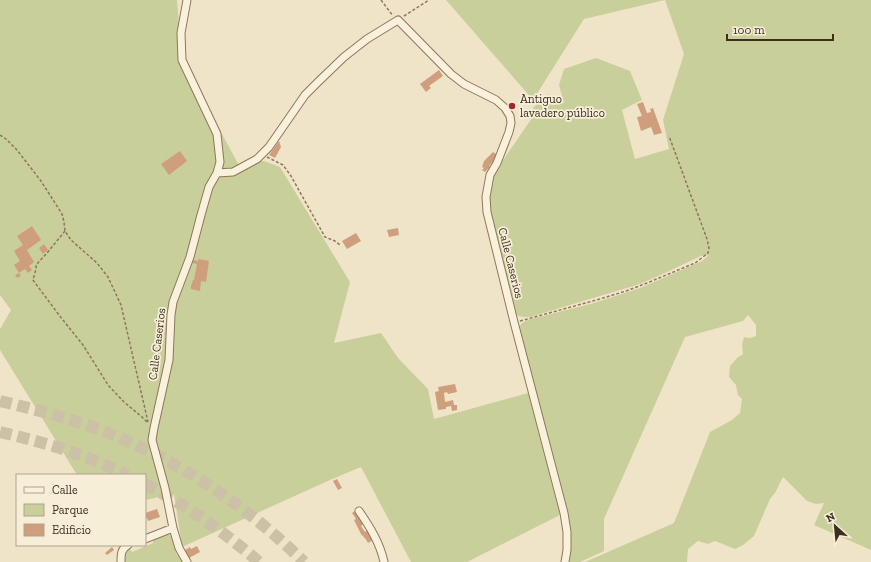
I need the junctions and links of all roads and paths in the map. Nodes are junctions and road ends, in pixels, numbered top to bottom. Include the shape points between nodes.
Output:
1 (187, 0) edge
2 (381, 0) edge
3 (429, 0) edge
4 (398, 20) junction
5 (0, 135) edge
6 (669, 136) dead end
7 (262, 154) junction
8 (217, 173) junction
9 (65, 230) junction
10 (340, 245) dead end
11 (514, 322) junction
12 (359, 510) dead end
13 (173, 528) junction
14 (146, 539) edge
15 (126, 546) edge
16 (121, 562) edge
17 (187, 562) edge
18 (384, 562) edge
19 (565, 562) edge

1 - 8 street, Calle Caserios via 181,33 182,60 217,134 220,162
2 - 4 path
3 - 4 path
4 - 7 street via 367,39 318,82 305,95
4 - 11 street, Calle Caserios via 451,74 464,84 496,100 510,116 509,132 490,175 486,197 487,212
5 - 9 path via 18,150 41,181 62,214
6 - 11 path via 707,240 708,253 694,263 648,283
7 - 8 street via 233,172
7 - 10 path via 282,165 291,176 325,237
8 - 13 street, Calle Caserios via 209,188 190,257 173,302 170,315 169,360 152,440
9 - 9 path via 71,240 104,272 116,292 149,424 108,386 83,345 33,280 36,265
11 - 19 street, Calle Caserios via 564,513 567,532
12 - 18 street via 377,541
13 - 14 street
13 - 17 street, Calle Caserios via 179,548
15 - 16 street via 121,553

